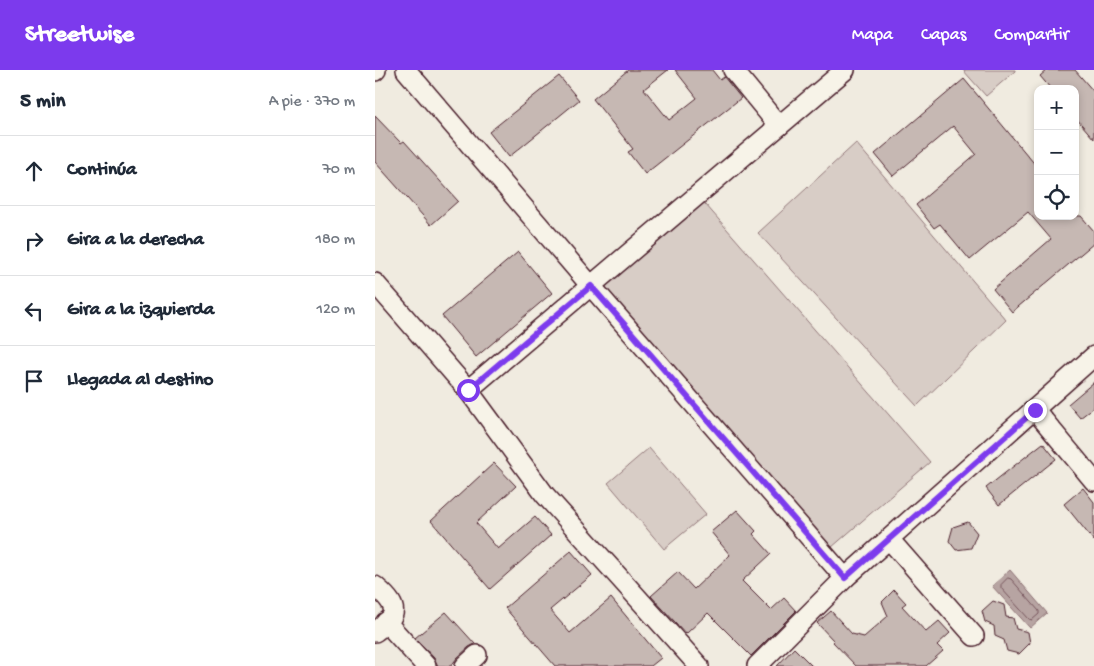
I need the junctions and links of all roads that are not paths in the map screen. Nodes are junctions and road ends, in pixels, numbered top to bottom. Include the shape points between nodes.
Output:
1 (406, 70) edge
2 (733, 70) edge
3 (845, 70) edge
4 (779, 126) junction
5 (375, 283) edge
6 (591, 286) junction
7 (1094, 356) edge
8 (468, 390) junction
9 (1035, 410) junction
10 (1090, 468) edge
11 (889, 540) junction
12 (845, 578) junction
13 (375, 586) edge
14 (385, 624) edge
15 (974, 636) dead end
16 (426, 666) edge
17 (699, 666) edge
18 (757, 666) edge

1 - 6 street
2 - 4 street
3 - 4 street
4 - 6 street
5 - 8 street
6 - 8 street
6 - 12 street
7 - 9 street
8 - 17 street via 545,495
9 - 10 street
9 - 11 street
11 - 12 street
11 - 15 street
12 - 18 street
13 - 14 street via 392,603 393,610
14 - 16 street

